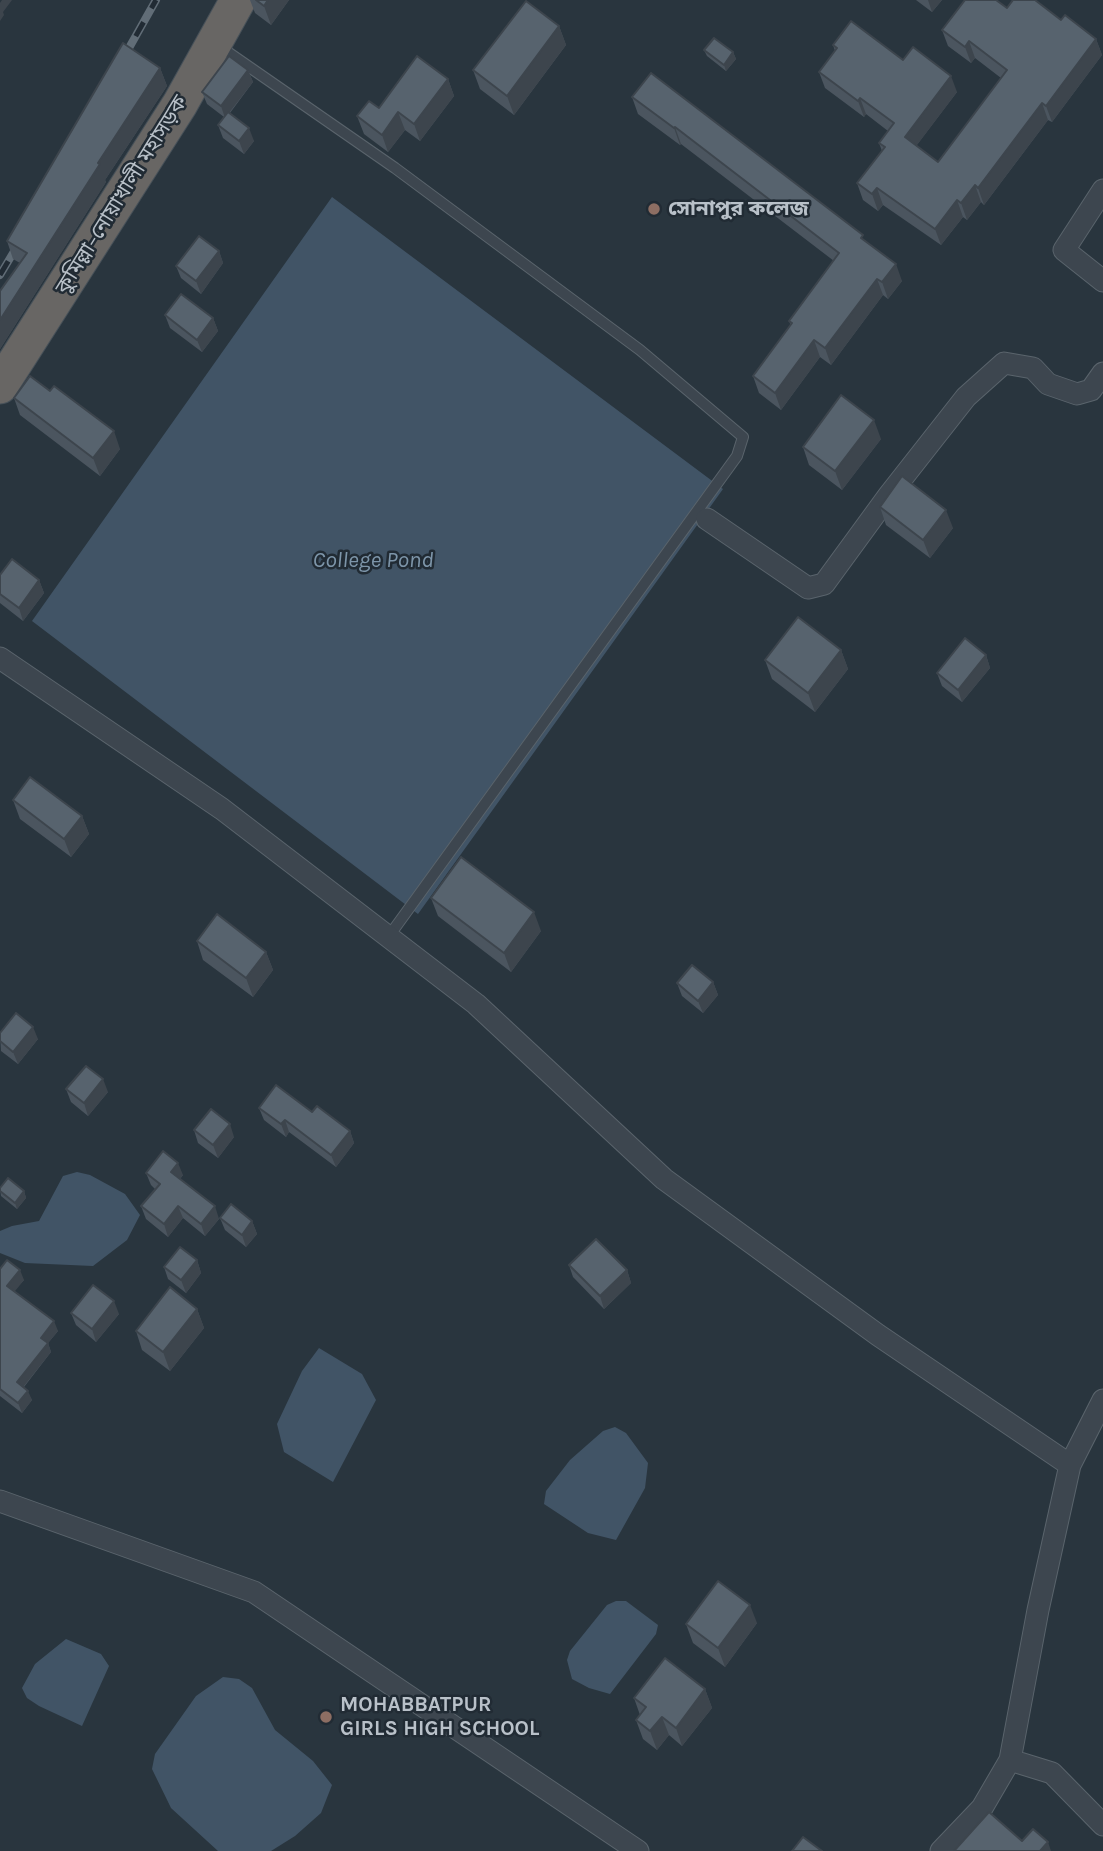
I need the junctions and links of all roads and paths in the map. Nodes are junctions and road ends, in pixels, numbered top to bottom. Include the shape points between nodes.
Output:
1 (238, 0) edge
2 (214, 43) junction
3 (1103, 190) edge
4 (1103, 281) edge
5 (1103, 373) edge
6 (0, 386) edge
7 (707, 519) dead end
8 (0, 658) edge
9 (388, 936) junction
10 (1103, 1400) edge
11 (1070, 1465) junction
12 (0, 1502) edge
13 (1010, 1760) junction
14 (1103, 1825) edge
15 (638, 1851) edge
16 (941, 1851) edge

1 - 2 highway, কুমিল্লা–নোয়াখালী মহাসড়ক
2 - 6 highway, কুমিল্লা–নোয়াখালী মহাসড়ক
2 - 9 lane via 395,168 640,350 743,437 737,456
3 - 4 street via 1064,250
5 - 7 street via 1091,390 1077,394 1048,384 1032,368 1004,363 966,397 824,584 808,588
8 - 9 street via 222,808
9 - 11 street via 476,1004 664,1179 878,1335
10 - 11 street
11 - 13 street
12 - 15 street via 254,1592
13 - 14 street via 1052,1773
13 - 16 street via 982,1808

